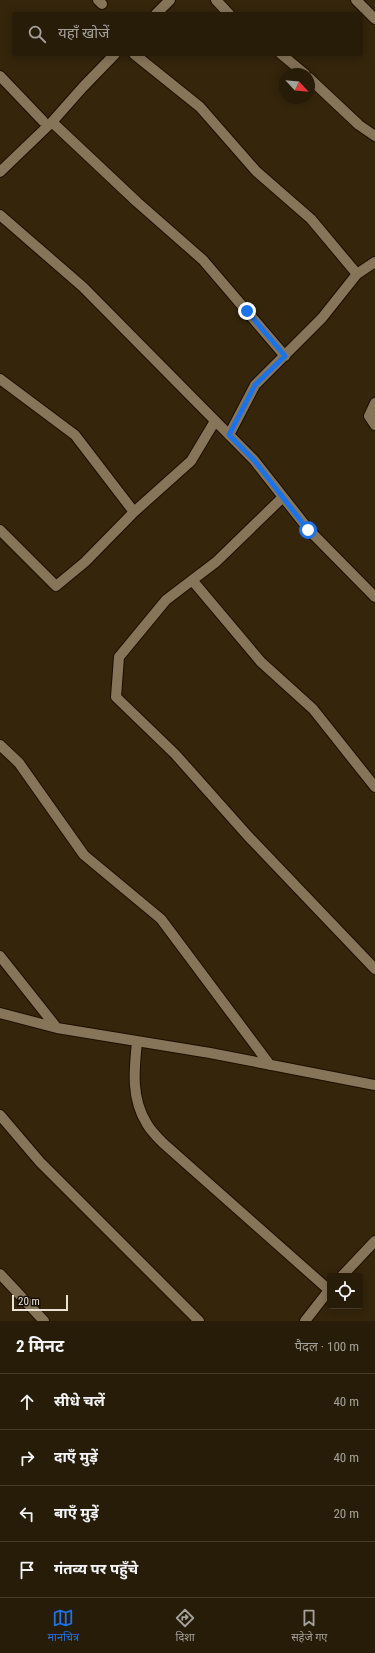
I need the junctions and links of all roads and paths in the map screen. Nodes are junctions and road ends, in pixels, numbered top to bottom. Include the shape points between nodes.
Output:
1 (170, 0) edge
2 (216, 0) edge
3 (356, 0) edge
4 (158, 12) edge
5 (227, 12) edge
6 (375, 19) edge
7 (114, 56) edge
8 (136, 56) edge
9 (283, 56) edge
10 (298, 68) edge
11 (0, 76) edge
12 (315, 84) edge
13 (48, 122) junction
14 (375, 136) edge
15 (0, 172) edge
16 (0, 216) edge
17 (375, 262) edge
18 (357, 274) junction
19 (285, 356) junction
20 (0, 379) edge
21 (375, 403) edge
22 (215, 421) junction
23 (375, 425) edge
24 (229, 435) junction
25 (283, 497) junction
26 (134, 512) junction
27 (0, 530) edge
28 (192, 580) junction
29 (375, 597) edge
30 (0, 745) edge
31 (375, 787) edge
32 (0, 956) edge
33 (375, 969) edge
34 (0, 1013) edge
35 (57, 1028) junction
36 (137, 1042) junction
37 (270, 1065) junction
38 (375, 1084) edge
39 (0, 1115) edge
40 (375, 1242) edge
41 (345, 1273) edge
42 (0, 1274) edge
43 (327, 1288) edge
44 (327, 1293) edge
45 (44, 1321) edge
46 (199, 1321) edge
47 (305, 1321) edge

1 - 4 street
2 - 5 street
3 - 6 street
7 - 13 street
8 - 18 street via 200,108 256,171 311,219
9 - 10 street
11 - 13 street
12 - 14 street via 359,125
13 - 15 street
13 - 19 street via 203,260
16 - 22 street via 83,287
17 - 18 street
18 - 19 street via 322,318
19 - 24 street via 255,385
20 - 26 street via 75,435
21 - 23 street via 369,416
22 - 24 street
22 - 26 street via 191,461
24 - 25 street via 254,460
25 - 28 street via 216,562
25 - 29 street via 308,530
26 - 27 street via 85,562 56,586
28 - 31 street via 261,662 313,709
28 - 33 street via 166,600 120,657 116,697 175,754 248,836
30 - 37 street via 19,763 84,855 161,919
32 - 35 street
34 - 35 street
35 - 36 street
36 - 37 street
36 - 43 street via 134,1073 137,1101 147,1124 163,1143
37 - 38 street
39 - 46 street via 40,1162
40 - 41 street
42 - 45 street
44 - 47 street

